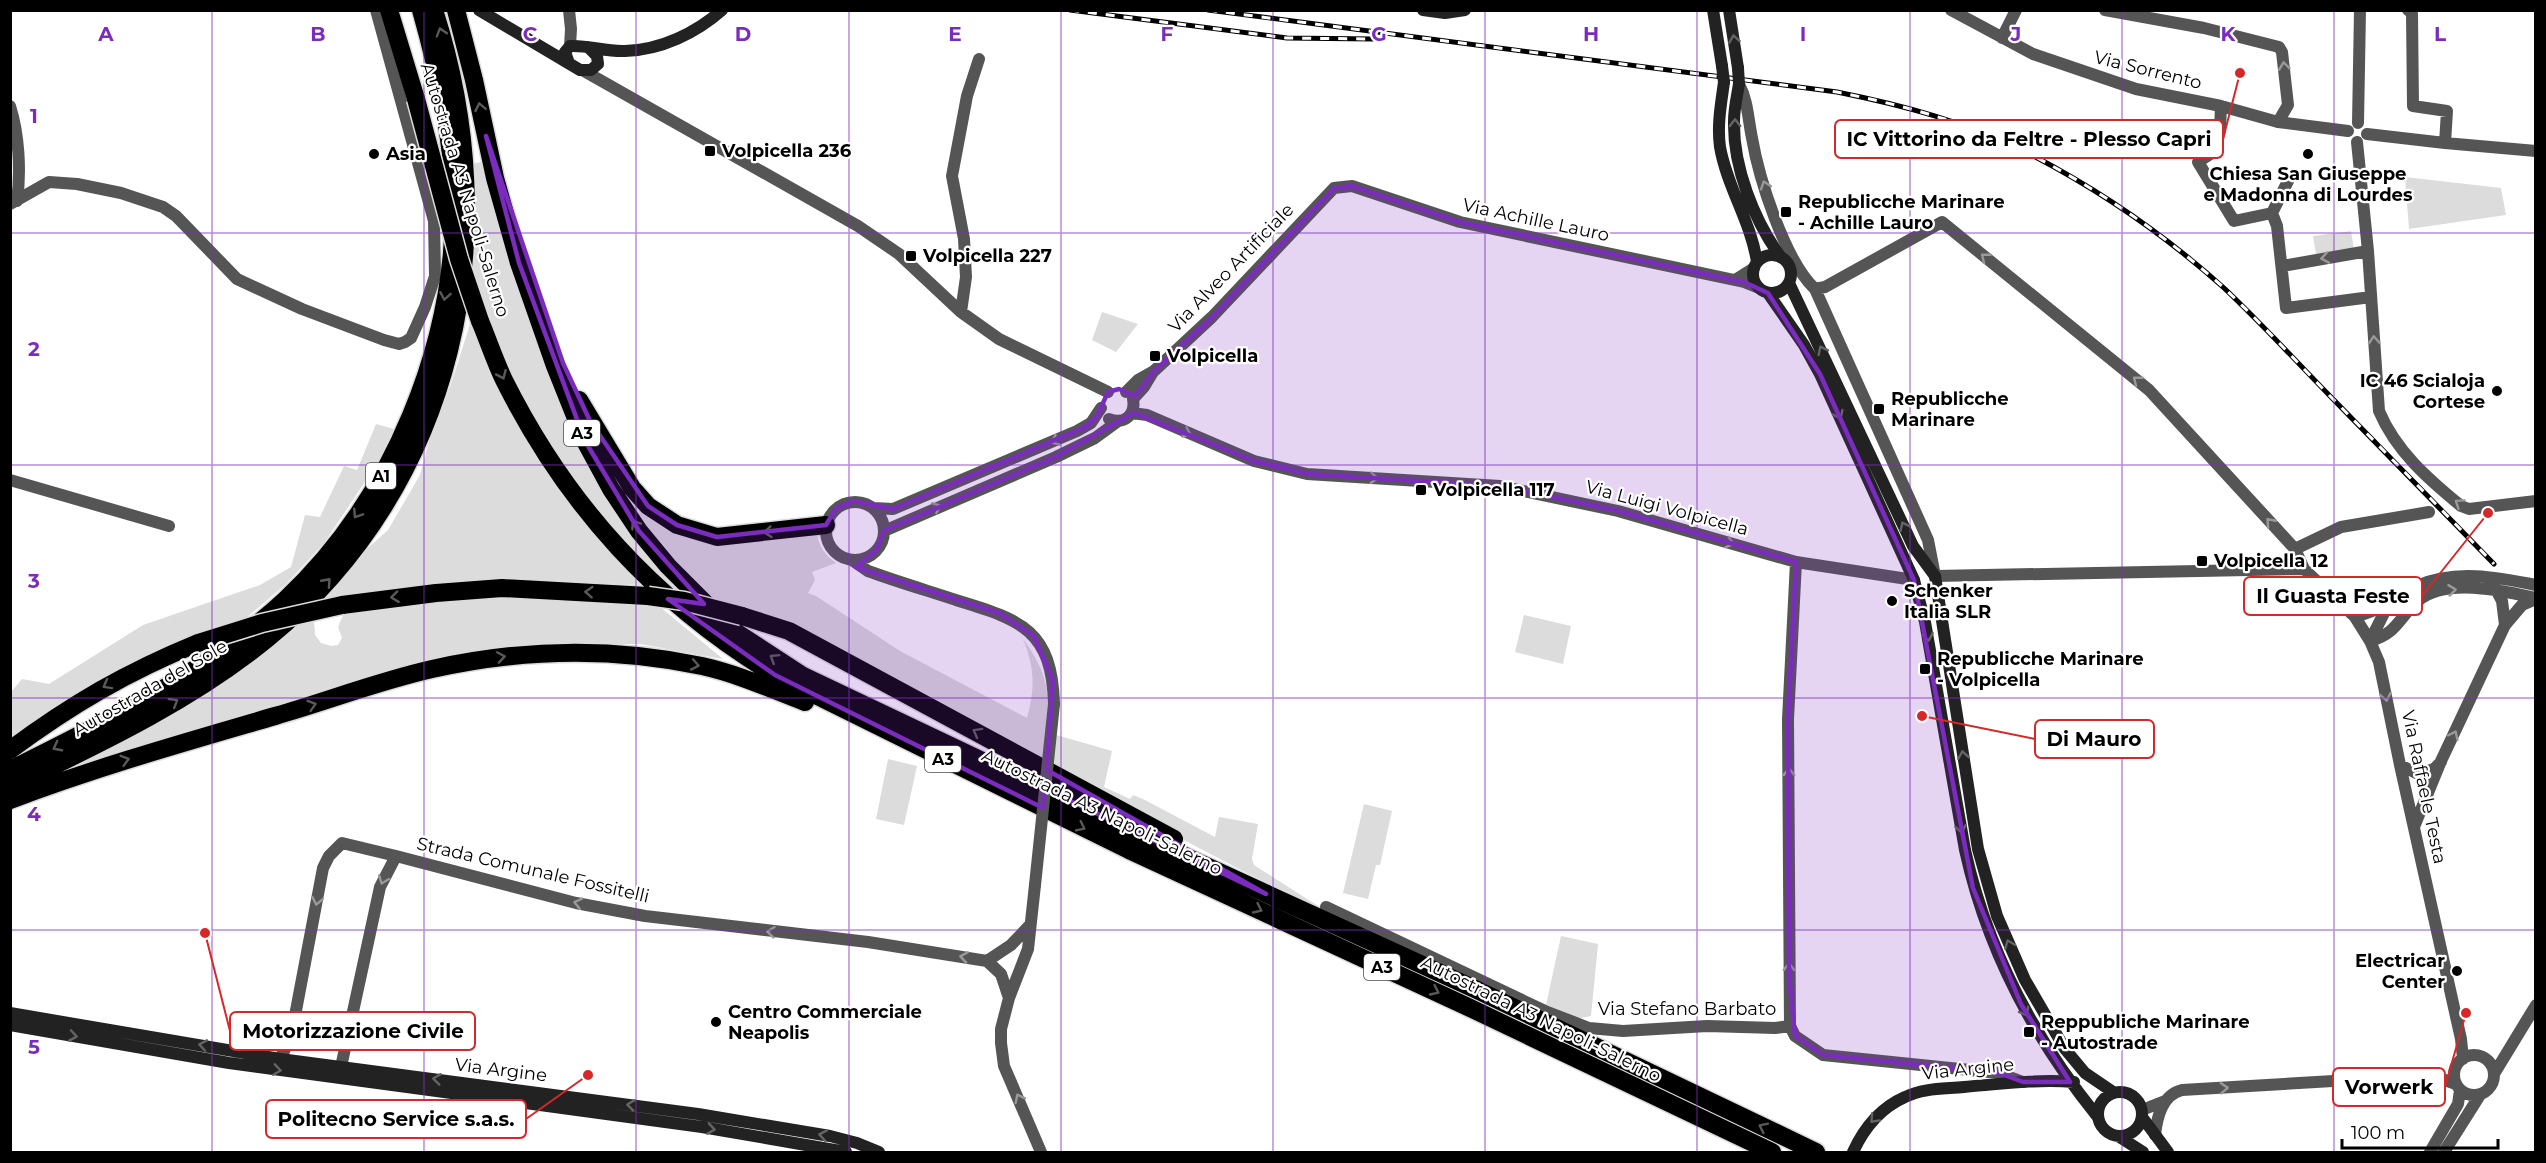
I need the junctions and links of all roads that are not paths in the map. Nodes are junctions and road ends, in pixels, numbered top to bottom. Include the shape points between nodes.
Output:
1 (376, 10) edge
2 (389, 10) edge
3 (421, 10) edge
4 (435, 10) edge
5 (456, 10) edge
6 (479, 10) edge
7 (569, 10) edge
8 (722, 10) edge
9 (1422, 10) edge
10 (1465, 10) edge
11 (1713, 10) edge
12 (1729, 10) edge
13 (1951, 10) edge
14 (2016, 10) edge
15 (2105, 10) edge
16 (2360, 10) edge
17 (2408, 10) edge
18 (572, 28) junction
19 (2002, 38) junction
20 (585, 46) junction
21 (543, 47) junction
22 (568, 47) junction
23 (626, 51) junction
24 (980, 59) dead end
25 (569, 63) junction
26 (593, 68) junction
27 (1739, 84) junction
28 (10, 106) edge
29 (2221, 106) junction
30 (2278, 122) junction
31 (2353, 127) junction
32 (486, 136) junction
33 (2362, 138) junction
34 (2445, 143) junction
35 (2535, 151) edge
36 (2289, 179) dead end
37 (1334, 188) joint
38 (14, 202) edge
39 (2272, 213) junction
40 (2368, 251) junction
41 (1780, 256) junction
42 (1756, 265) junction
43 (2282, 266) junction
44 (1735, 280) junction
45 (1790, 283) junction
46 (1815, 290) junction
47 (1763, 291) junction
48 (2371, 302) junction
49 (961, 312) junction
50 (1130, 395) junction
51 (1102, 396) junction
52 (1132, 412) junction
53 (1117, 422) junction
54 (10, 480) edge
55 (2535, 501) edge
56 (873, 508) junction
57 (2429, 512) dead end
58 (826, 525) junction
59 (169, 526) dead end
60 (884, 531) junction
61 (2295, 549) junction
62 (874, 552) junction
63 (852, 560) junction
64 (1796, 562) junction
65 (2304, 569) junction
66 (882, 576) junction
67 (1935, 576) junction
68 (2482, 576) junction
69 (1914, 580) junction
70 (2535, 585) edge
71 (2497, 590) junction
72 (2535, 598) edge
73 (2388, 604) junction
74 (2355, 617) junction
75 (2505, 625) junction
76 (2370, 641) junction
77 (10, 750) edge
78 (2441, 761) junction
79 (2400, 765) junction
80 (10, 770) edge
81 (991, 783) junction
82 (10, 787) edge
83 (10, 800) edge
84 (2414, 827) junction
85 (396, 856) junction
86 (1266, 894) junction
87 (1326, 907) dead end
88 (1027, 928) junction
89 (993, 958) junction
90 (1024, 962) junction
91 (1009, 998) junction
92 (2535, 1005) edge
93 (10, 1013) edge
94 (10, 1025) edge
95 (1790, 1026) junction
96 (2468, 1057) junction
97 (280, 1059) junction
98 (341, 1067) junction
99 (2492, 1068) junction
100 (1614, 1077) junction
101 (2023, 1082) junction
102 (2070, 1082) junction
103 (2458, 1087) junction
104 (2113, 1092) junction
105 (2480, 1095) junction
106 (2168, 1098) junction
107 (2142, 1114) junction
108 (2097, 1116) junction
109 (2155, 1135) junction
110 (2118, 1136) junction
111 (846, 1152) edge
112 (879, 1152) edge
113 (1041, 1152) edge
114 (1749, 1152) edge
115 (1773, 1152) edge
116 (1816, 1152) edge
117 (1852, 1152) edge
118 (2144, 1152) edge
119 (2168, 1152) edge
120 (2430, 1152) edge
121 (2444, 1152) edge

1 - 38 street via 434,221 435,276 416,328 405,342 399,345 384,340 237,279 163,207 121,193 49,182
2 -> 81 highway, Autostrada A3 Napoli-Salerno / A3, bridge via 480,321 503,378 575,498 667,598 736,651 775,675
3 -> 80 highway, Autostrada del Sole / A1 via 450,145 453,242 445,296 422,388 377,483 321,561 249,631 143,699
82 -> 4 highway, Autostrada del Sole / A1 via 170,704 269,637 342,565 396,487 445,366 461,296 466,251 467,178 462,133
32 -> 5 highway, Autostrada A3 Napoli-Salerno / A3
6 - 21 main road
7 - 18 street
8 - 23 main road via 704,26 678,39
9 - 10 main road
11 - 42 main road, bridge via 1724,82 1720,147 1752,237
27 -> 12 main road, bridge
13 - 19 street, Via Sorrento
14 - 19 street
30 -> 15 street via 2288,105 2279,47
16 - 31 street
17 - 34 street via 2412,13 2413,106 2447,111
18 - 20 street
18 - 22 street
19 - 29 street, Via Sorrento via 2033,54 2136,89
20 - 22 main road
20 - 23 main road
20 - 26 main road via 597,56
21 - 22 main road
21 - 25 main road
22 - 25 main road via 565,52
23 - 26 main road
24 - 49 street via 967,96 952,176 964,239 966,277
25 - 26 main road
26 - 49 street via 608,84 858,226 898,254
41 -> 27 main road via 1764,233 1742,175 1734,121
46 -> 27 street via 1803,278 1781,234
28 - 38 street via 16,134
29 - 30 street, Via Sorrento
29 - 39 street via 2215,151 2198,162 2234,222
30 - 31 street, Via Sorrento
31 - 33 street via 2350,138
58 -> 32 highway via 717,537 676,525 648,506 632,488 570,382
86 -> 32 highway, Autostrada A3 Napoli-Salerno / A3 via 803,676 731,629 694,594 639,531 585,441 519,263
33 - 34 street
33 - 40 street
34 - 35 street
36 - 39 street
37 - 44 street, Via Achille Lauro via 1352,186 1460,222
37 - 50 street, Via Alveo Artificiale via 1212,317 1154,371 1144,387
39 - 43 street
40 -> 43 street
40 - 48 street
41 - 42 main road via 1767,255
41 - 45 main road via 1791,268
42 - 44 street
42 - 47 main road via 1754,280
43 - 48 street via 2286,308
44 - 47 street, Via Achille Lauro
45 - 47 main road via 1780,292
67 -> 45 main road via 1913,546
61 -> 46 street via 2150,390 1942,222
46 - 67 street via 1928,540
47 -> 69 main road via 1804,345 1820,374
55 -> 48 street via 2469,509 2446,494 2404,454 2379,411
49 - 51 street via 999,339
50 - 51 street via 1119,389
50 - 52 street
51 - 53 street via 1107,418
51 -> 56 street via 1091,423 1051,444 893,509
52 - 53 street via 1126,420
52 -> 64 street, Via Luigi Volpicella via 1254,461 1306,474 1500,486 1618,511
60 -> 53 street via 1056,457
54 - 59 street
56 - 58 street via 854,501 844,503
56 - 60 street
57 - 61 street via 2341,527
58 - 63 street via 830,546
60 - 62 street
61 - 65 street
62 - 63 street
62 - 66 street
63 - 66 street
64 - 69 street, Via Luigi Volpicella
95 -> 64 street via 1788,719
65 - 67 street
65 - 74 street, Via Raffaele Testa
66 - 88 street, bridge via 1000,613 1025,627 1049,664 1054,704
104 -> 67 main road via 2085,1073 2065,1050 2025,980 1997,916 1978,849
68 - 70 street
68 - 71 street
68 - 73 street via 2459,576 2419,585
69 -> 102 main road via 1973,888 2020,1004
71 - 72 street
71 - 75 street
76 -> 71 street via 2391,633 2420,599 2434,592 2462,588
72 - 75 street via 2522,605
73 - 74 street
73 - 76 street
74 - 76 street, Via Raffaele Testa
78 -> 75 street
76 -> 79 street, Via Raffaele Testa via 2379,662
86 -> 77 highway, bridge via 1164,833 789,631 684,601 648,596 502,588 342,604 262,623 198,642 141,666 54,718
78 - 79 street via 2434,769 2418,774
78 - 84 street
79 - 84 street, Via Raffaele Testa
83 -> 81 highway via 92,770 429,670 518,654 567,652 646,657 703,666 746,679
81 -> 100 highway, Autostrada A3 Napoli-Salerno / A3
84 - 96 street, Via Raffaele Testa
89 -> 85 street, Strada Comunale Fossitelli via 645,916 576,903
85 -> 97 street via 342,843 329,856 323,868 291,1037
85 -> 98 street, Strada Comunale Fossitelli via 380,887
116 -> 86 highway, Autostrada A3 Napoli-Salerno / A3
87 - 95 street, Via Stefano Barbato via 1589,1028 1623,1031
88 - 89 street
88 - 90 street via 1030,942
89 - 90 street, Strada Comunale Fossitelli via 1009,956
89 - 91 street
90 - 91 street
113 -> 91 street via 1002,1056 1001,1029
92 - 99 street via 2504,1057
97 -> 93 main road, Via Argine
94 -> 111 main road, Via Argine via 230,1063 702,1127
95 - 101 street, Via Stefano Barbato via 1795,1036 1823,1055 1999,1073
96 - 99 street via 2480,1056
96 - 103 street via 2456,1068
97 - 98 main road, Via Argine
112 -> 98 main road, Via Argine via 830,1136 698,1114
99 - 105 street via 2491,1087
100 - 114 highway
100 - 115 highway, Autostrada A3 Napoli-Salerno / A3
101 - 102 main road, Via Argine
101 -> 117 main road, Via Argine via 1920,1091 1906,1096 1875,1118
102 - 104 main road, Via Argine via 2097,1085
102 - 108 main road
103 - 105 street via 2469,1095
106 -> 103 street via 2182,1090 2419,1077 2442,1079
103 - 120 street via 2458,1104
104 - 107 main road via 2132,1094
104 - 108 main road via 2101,1101
105 - 121 street
106 - 107 street
106 - 109 street via 2160,1109
107 - 109 main road
107 - 110 main road via 2137,1129
108 - 110 main road via 2104,1130
109 - 119 main road
110 - 118 main road

